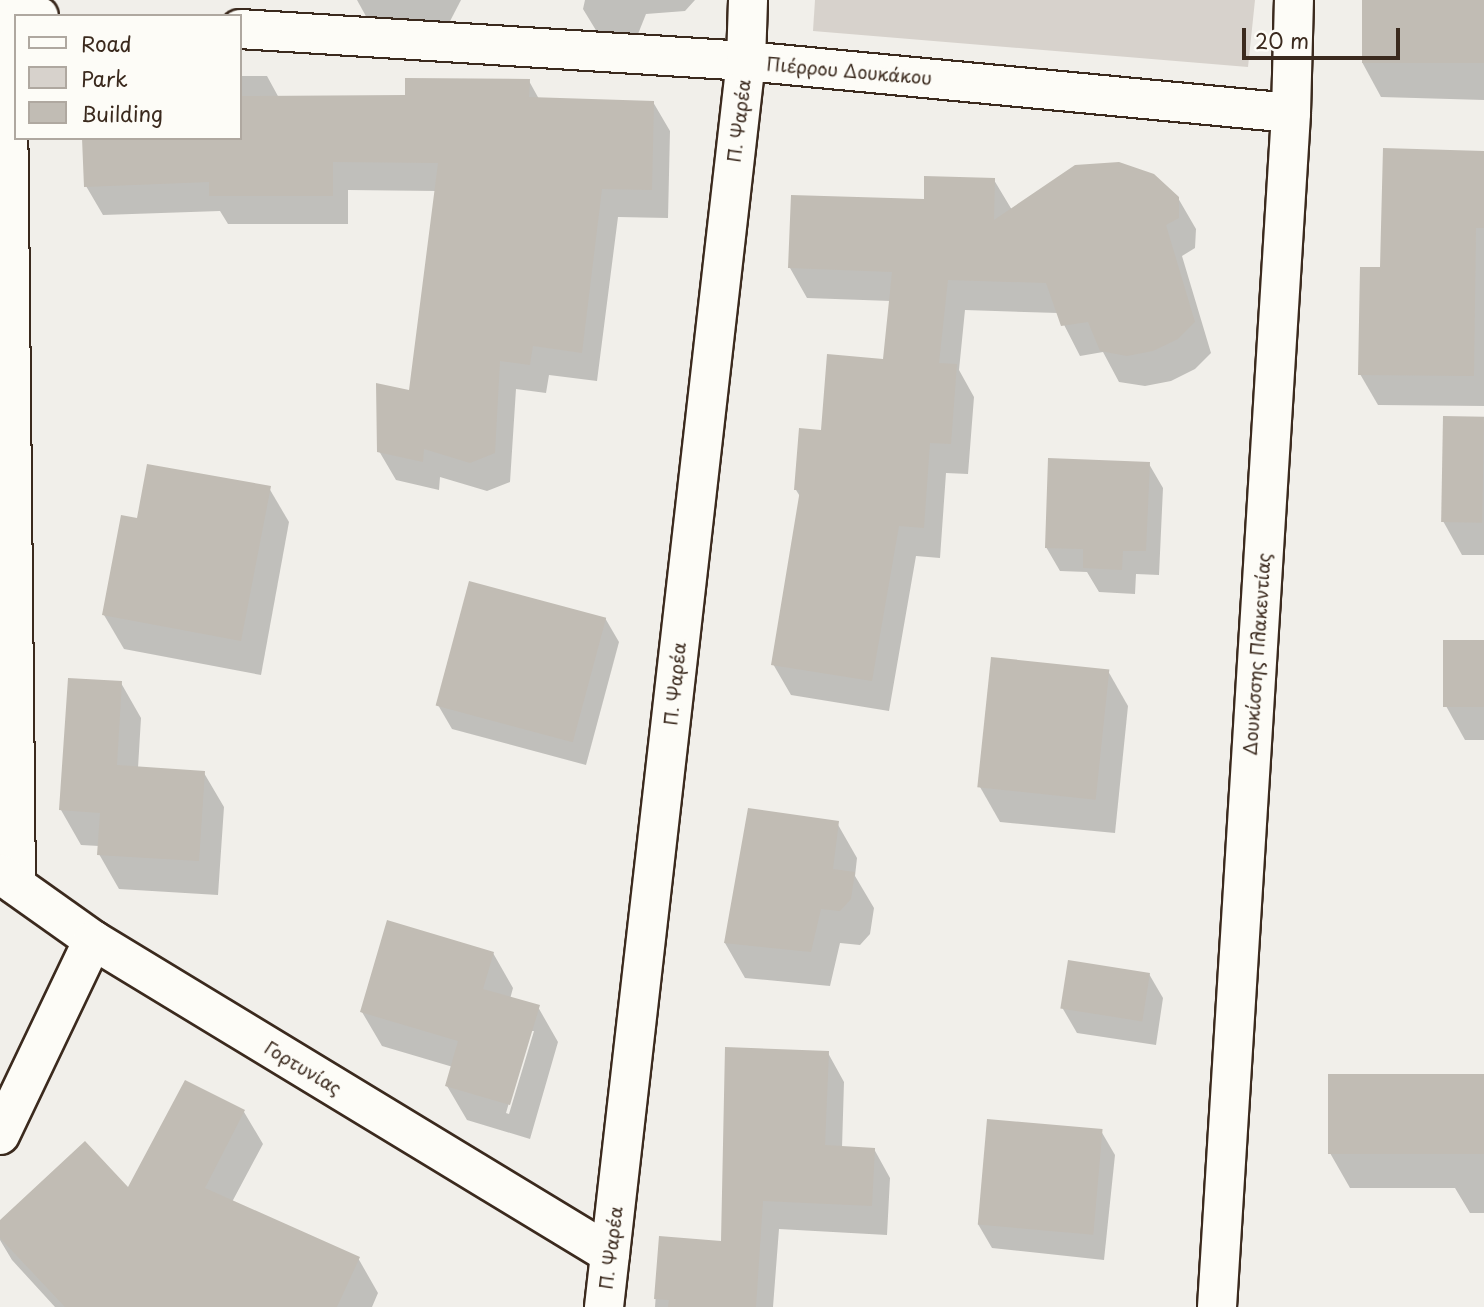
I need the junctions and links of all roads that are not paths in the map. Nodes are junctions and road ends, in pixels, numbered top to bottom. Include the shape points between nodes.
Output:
1 (748, 0) edge
2 (1294, 0) edge
3 (242, 29) edge
4 (746, 61) junction
5 (1291, 113) junction
6 (17, 140) edge
7 (8, 880) edge
8 (93, 940) junction
9 (0, 1135) edge
10 (610, 1254) junction
11 (604, 1307) edge
12 (1217, 1307) edge

1 - 4 street, Π. Ψαρέα
2 - 5 street, Δουκίσσης Πλακεντίας
3 - 4 street, Πιέρρου Δουκάκου
4 - 5 street, Πιέρρου Δουκάκου
4 - 10 street, Π. Ψαρέα
5 - 12 street, Δουκίσσης Πλακεντίας
6 - 7 street
7 - 8 street, Γορτυνίας
8 - 9 street
8 - 10 street, Γορτυνίας
10 - 11 street, Π. Ψαρέα

